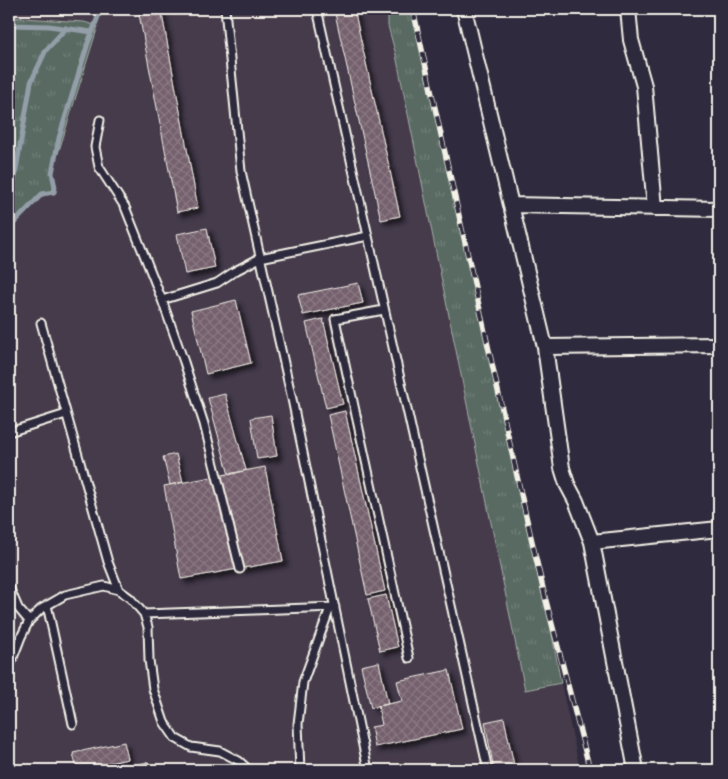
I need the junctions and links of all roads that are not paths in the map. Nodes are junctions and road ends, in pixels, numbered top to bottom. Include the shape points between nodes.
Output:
1 (225, 9) edge
2 (317, 9) edge
3 (464, 9) edge
4 (628, 9) edge
5 (100, 120) dead end
6 (511, 205) junction
7 (655, 208) junction
8 (719, 209) edge
9 (368, 236) junction
10 (260, 258) junction
11 (162, 300) junction
12 (384, 310) junction
13 (41, 323) dead end
14 (719, 345) edge
15 (545, 347) junction
16 (66, 414) junction
17 (9, 432) edge
18 (719, 529) edge
19 (592, 542) junction
20 (240, 569) dead end
21 (9, 587) edge
22 (119, 590) junction
23 (47, 605) junction
24 (333, 607) junction
25 (144, 614) junction
26 (29, 621) junction
27 (409, 658) dead end
28 (9, 668) edge
29 (73, 724) dead end
30 (249, 770) edge
31 (300, 770) edge
32 (368, 770) edge
33 (488, 770) edge
34 (636, 770) edge

1 - 10 lane via 241,171
2 - 9 lane
3 - 6 street
4 - 7 street via 644,86
5 - 11 lane via 95,147 99,167 125,207
6 - 7 street
6 - 15 street
7 - 8 street
9 - 10 lane
9 - 12 lane
10 - 11 lane via 217,283
10 - 24 lane via 292,398
11 - 20 lane via 204,424
12 - 27 lane via 335,320
12 - 33 lane
13 - 16 lane
14 - 15 street
15 - 19 street via 562,468
16 - 17 lane
16 - 22 lane
18 - 19 street
19 - 34 street
21 - 26 lane via 18,608
22 - 23 lane via 104,586 65,595
22 - 25 lane
23 - 26 lane
23 - 29 lane
24 - 25 lane
24 - 31 lane via 303,682 298,724
24 - 32 lane
25 - 30 lane via 153,689 164,722 175,738 191,746 220,751
26 - 28 lane

